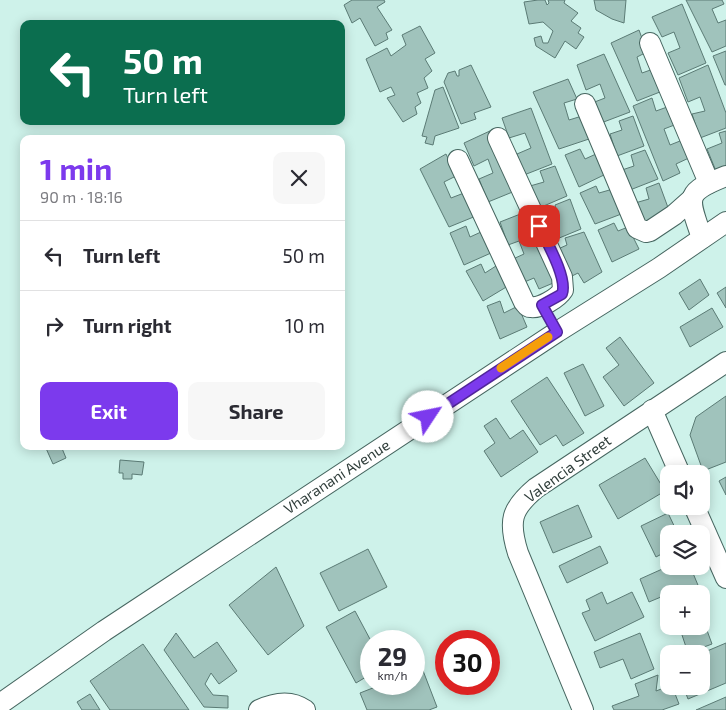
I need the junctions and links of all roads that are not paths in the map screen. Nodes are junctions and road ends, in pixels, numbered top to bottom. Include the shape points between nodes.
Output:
1 (650, 43) dead end
2 (585, 104) dead end
3 (498, 138) dead end
4 (458, 160) dead end
5 (718, 180) edge
6 (692, 199) junction
7 (726, 222) edge
8 (702, 238) junction
9 (542, 305) junction
10 (557, 332) junction
11 (726, 362) edge
12 (652, 410) junction
13 (676, 465) edge
14 (698, 515) edge
15 (726, 578) edge
16 (0, 704) edge
17 (259, 710) edge
18 (305, 710) edge
19 (584, 710) edge

1 - 5 street
2 - 6 street via 637,228 650,231
3 - 9 street via 562,277 562,294
4 - 9 street via 524,302 529,307
5 - 6 street via 697,190
6 - 8 street
7 - 8 street, Vharanani Avenue
8 - 10 street, Vharanani Avenue
9 - 10 street
10 - 16 street, Vharanani Avenue via 104,631
11 - 12 street, Valencia Street
12 - 13 street
12 - 19 street, Valencia Street via 536,488 512,517 512,536 518,553
14 - 15 street
17 - 18 street via 282,703 296,704

